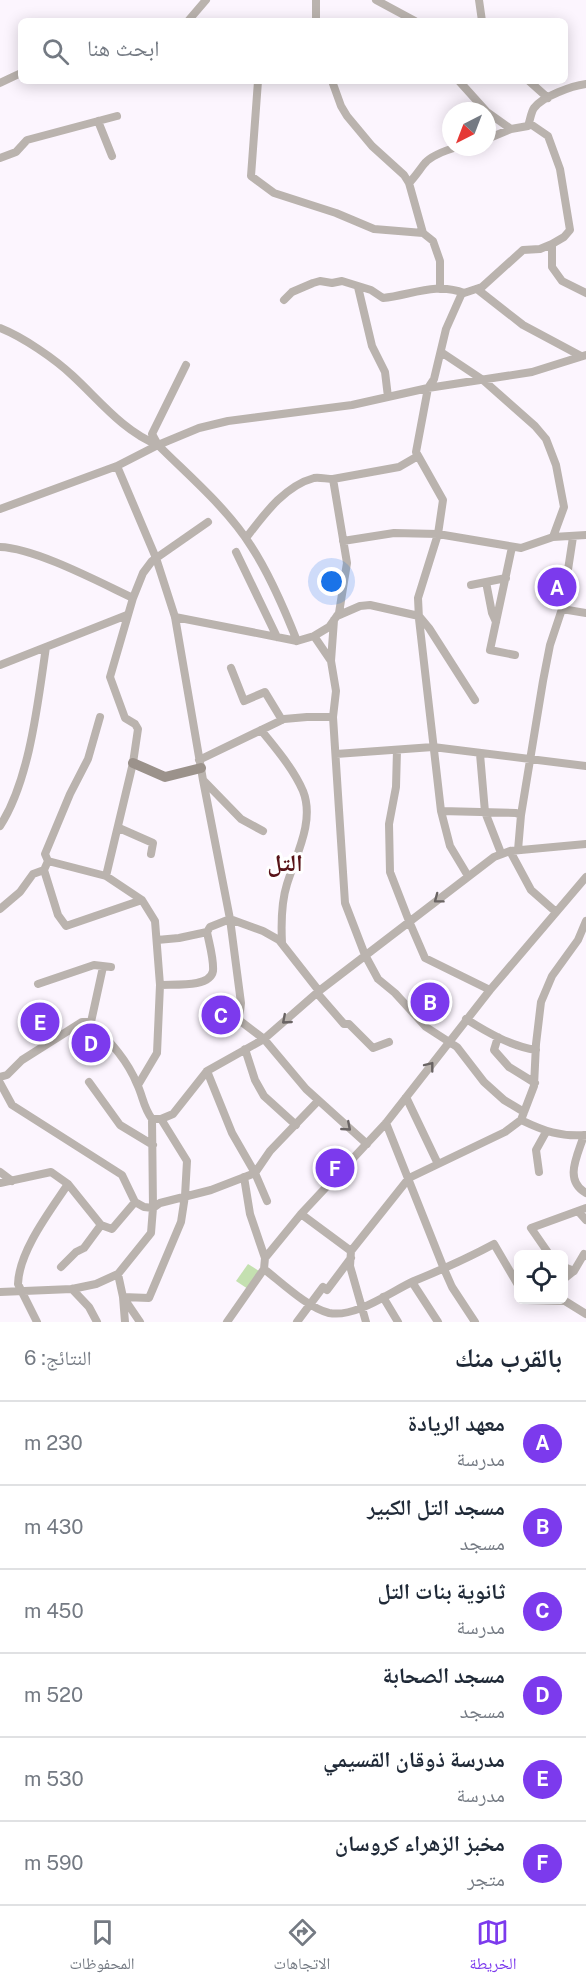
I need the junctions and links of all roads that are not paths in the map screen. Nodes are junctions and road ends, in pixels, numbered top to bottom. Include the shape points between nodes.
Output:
1 (206, 0) edge
2 (316, 0) edge
3 (376, 0) edge
4 (479, 0) edge
5 (191, 18) edge
6 (316, 18) edge
7 (410, 18) edge
8 (482, 18) edge
9 (18, 74) edge
10 (0, 83) edge
11 (258, 84) edge
12 (333, 84) edge
13 (462, 84) edge
14 (532, 84) edge
15 (586, 84) edge
16 (548, 99) junction
17 (479, 102) edge
18 (117, 116) dead end
19 (496, 118) edge
20 (98, 121) junction
21 (529, 123) junction
22 (511, 129) junction
23 (496, 135) edge
24 (442, 152) edge
25 (112, 156) dead end
26 (0, 158) edge
27 (409, 183) junction
28 (423, 233) junction
29 (552, 244) junction
30 (358, 287) junction
31 (440, 289) junction
32 (477, 289) junction
33 (462, 293) junction
34 (586, 293) edge
35 (284, 300) dead end
36 (0, 328) edge
37 (441, 352) junction
38 (584, 356) edge
39 (186, 365) dead end
40 (483, 380) junction
41 (428, 388) junction
42 (388, 397) junction
43 (158, 445) junction
44 (418, 456) junction
45 (117, 466) junction
46 (333, 479) junction
47 (0, 509) edge
48 (208, 522) dead end
49 (438, 534) junction
50 (586, 535) edge
51 (553, 537) junction
52 (573, 537) junction
53 (246, 538) junction
54 (343, 541) junction
55 (0, 547) edge
56 (512, 547) junction
57 (236, 552) dead end
58 (156, 558) junction
59 (506, 578) junction
60 (486, 582) junction
61 (471, 585) dead end
62 (133, 598) junction
63 (562, 609) junction
64 (586, 613) edge
65 (127, 615) junction
66 (419, 616) junction
67 (175, 617) junction
68 (335, 617) junction
69 (496, 622) junction
70 (314, 636) junction
71 (277, 637) junction
72 (297, 641) junction
73 (45, 647) junction
74 (514, 655) dead end
75 (331, 660) junction
76 (0, 665) edge
77 (231, 668) dead end
78 (475, 700) dead end
79 (100, 717) dead end
80 (333, 717) junction
81 (282, 720) junction
82 (261, 730) junction
83 (433, 747) junction
84 (396, 750) junction
85 (480, 753) junction
86 (336, 754) junction
87 (531, 757) junction
88 (133, 763) junction
89 (200, 764) junction
90 (586, 766) edge
91 (203, 780) junction
92 (441, 812) junction
93 (485, 812) junction
94 (521, 815) junction
95 (0, 826) edge
96 (119, 828) junction
97 (263, 831) dead end
98 (586, 844) edge
99 (514, 850) junction
100 (501, 853) junction
101 (152, 854) dead end
102 (48, 861) junction
103 (44, 870) junction
104 (106, 876) junction
105 (468, 876) junction
106 (586, 877) edge
107 (142, 900) junction
108 (0, 909) edge
109 (556, 912) junction
110 (230, 920) junction
111 (409, 921) junction
112 (586, 921) edge
113 (207, 932) junction
114 (158, 939) junction
115 (282, 943) junction
116 (365, 955) junction
117 (38, 984) dead end
118 (160, 985) junction
119 (490, 990) junction
120 (318, 992) junction
121 (466, 1019) junction
122 (91, 1022) junction
123 (498, 1037) junction
124 (264, 1039) junction
125 (449, 1041) junction
126 (389, 1042) dead end
127 (245, 1049) junction
128 (536, 1050) junction
129 (207, 1071) junction
130 (0, 1077) edge
131 (89, 1082) dead end
132 (0, 1083) edge
133 (535, 1083) junction
134 (138, 1085) junction
135 (405, 1097) junction
136 (318, 1101) junction
137 (523, 1116) junction
138 (152, 1119) junction
139 (161, 1119) junction
140 (386, 1123) junction
141 (296, 1125) junction
142 (546, 1132) junction
143 (585, 1135) edge
144 (367, 1144) junction
145 (153, 1145) junction
146 (438, 1164) junction
147 (0, 1172) edge
148 (538, 1172) dead end
149 (255, 1173) junction
150 (244, 1177) junction
151 (409, 1178) junction
152 (12, 1181) junction
153 (0, 1183) edge
154 (68, 1184) junction
155 (586, 1193) edge
156 (185, 1196) junction
157 (267, 1201) dead end
158 (135, 1202) junction
159 (153, 1208) junction
160 (582, 1209) edge
161 (301, 1214) junction
162 (586, 1220) edge
163 (101, 1225) junction
164 (546, 1250) edge
165 (351, 1254) junction
166 (586, 1256) edge
167 (265, 1258) junction
168 (61, 1267) dead end
169 (264, 1269) junction
170 (444, 1269) junction
171 (568, 1269) edge
172 (574, 1272) junction
173 (118, 1274) junction
174 (568, 1276) edge
175 (514, 1277) edge
176 (412, 1282) junction
177 (72, 1289) junction
178 (0, 1292) edge
179 (24, 1292) junction
180 (123, 1297) junction
181 (383, 1297) junction
182 (568, 1303) edge
183 (310, 1304) junction
184 (363, 1308) junction
185 (586, 1314) edge
186 (37, 1322) edge
187 (97, 1322) edge
188 (125, 1322) edge
189 (140, 1322) edge
190 (228, 1322) edge
191 (297, 1322) edge
192 (366, 1322) edge
193 (398, 1322) edge
194 (438, 1322) edge
195 (475, 1322) edge

1 - 5 street
2 - 6 street
3 - 7 street
4 - 8 street
9 - 10 street
11 - 28 street via 251,176 274,193 374,229
12 - 27 street via 347,116
13 - 17 street
14 - 16 street
15 - 16 street
16 - 21 street via 533,109
18 - 20 street
19 - 22 street
20 - 25 street
20 - 26 street via 27,140 16,152
21 - 22 street
21 - 29 street via 548,136 560,169 570,231
22 - 23 street
24 - 27 street via 424,164
27 - 28 street
28 - 31 street via 433,241 440,261
29 - 32 street via 524,250
29 - 34 street via 552,267 562,281
30 - 31 street via 383,298
30 - 35 street via 342,281 320,281 291,292
30 - 42 street
31 - 33 street
32 - 33 street
32 - 38 street via 523,325
33 - 37 street via 446,329
36 - 43 street via 16,334 71,374 120,422
37 - 40 street
37 - 41 street
38 - 40 street via 532,372
39 - 43 street via 152,434
40 - 41 street
40 - 51 street via 546,439 556,465 564,507
41 - 42 street
41 - 44 street
42 - 43 street via 228,421
43 - 45 street
43 - 53 street
44 - 46 street via 399,467
44 - 49 street via 443,500
45 - 47 street
45 - 58 street
46 - 53 street via 315,478 294,488 273,504
46 - 54 street
48 - 58 street
49 - 54 street via 394,534
49 - 56 street
49 - 66 street via 418,598
50 - 52 street
51 - 52 street
51 - 56 street via 521,548
52 - 63 street
53 - 72 street via 269,577
54 - 68 street via 347,563 339,613
55 - 62 street via 39,557
56 - 59 street
57 - 71 street
58 - 62 street
58 - 67 street
59 - 60 street
59 - 69 street
60 - 61 street
60 - 69 street
62 - 65 street
63 - 64 street
63 - 87 street via 546,664
65 - 73 street
65 - 88 street via 110,677 125,718 137,727
66 - 68 street via 370,604
66 - 78 street
66 - 83 street
67 - 71 street
67 - 89 street
68 - 70 street via 329,627
68 - 75 street
69 - 74 street via 490,651
70 - 72 street
70 - 75 street
71 - 72 street
73 - 76 street
73 - 95 street via 36,719 24,768
75 - 80 street via 336,691
77 - 81 street via 244,701 265,692
79 - 102 street via 88,759 45,854
80 - 81 street
80 - 86 street
81 - 82 street
82 - 89 street
82 - 115 street via 287,763 303,792 307,814 281,913
83 - 84 street
83 - 85 street
83 - 92 street
84 - 86 street
84 - 111 street via 396,787 389,824 390,872
85 - 87 street
85 - 93 street
86 - 116 street via 345,903
87 - 90 street
87 - 94 street
88 - 89 street via 165,777
88 - 96 street
89 - 91 street
91 - 97 street via 241,819
91 - 110 street
92 - 93 street
92 - 105 street via 450,846
93 - 94 street
93 - 100 street
94 - 99 street
96 - 101 street via 153,843
96 - 104 street
98 - 99 street
99 - 100 street
99 - 109 street via 531,890
100 - 105 street
102 - 103 street
102 - 104 street
103 - 107 street via 58,915 66,926
103 - 108 street via 33,874
104 - 107 street
105 -> 111 street
106 - 109 street
107 - 114 street via 154,921
109 - 119 street
110 - 113 street via 210,927
110 - 115 street via 263,930
110 - 124 street via 241,1003 238,1020
111 - 116 street
111 - 119 street via 425,958
112 - 128 street via 578,940 552,976 541,1002
113 - 114 street
113 - 118 street via 213,970 210,978 203,983
114 - 118 street
115 - 120 street
116 - 120 street
116 - 125 street via 378,979 426,1027
117 - 122 street via 94,965 107,967
118 - 134 street via 157,1053
119 - 121 street
120 -> 124 street
120 - 126 street via 344,1024 349,1024 373,1048
121 - 123 street
121 - 125 street
122 - 130 street via 82,1022
122 - 134 street via 125,1060
123 - 128 street
123 - 133 street via 494,1050 509,1067
124 - 127 street
124 - 136 street
135 -> 125 street
125 - 137 street via 484,1082
127 - 129 street
127 - 141 street via 264,1096
128 - 133 street
129 - 139 street via 173,1114
129 - 149 street via 232,1133
131 - 145 street via 120,1125
132 - 158 street via 12,1105 122,1175
133 - 137 street
134 - 138 street via 144,1108
135 - 140 street
135 - 146 street
136 - 141 street
136 -> 144 street
137 - 142 street
137 - 146 street via 505,1132
138 - 139 street
138 - 145 street
139 - 156 street via 187,1161
140 - 144 street
140 - 151 street
141 - 149 street
142 - 143 street
142 - 148 street via 537,1150
143 - 155 street via 572,1172 578,1189
144 - 161 street
145 - 159 street
146 - 151 street
147 - 152 street
149 - 150 street
149 - 157 street
150 - 156 street
150 - 167 street via 249,1214
151 - 165 street
151 - 170 street
152 - 153 street
152 - 154 street via 51,1172
154 - 163 street
154 - 179 street via 27,1252 18,1279
156 - 159 street
156 - 180 street via 182,1222 149,1298
158 - 159 street
158 - 163 street via 112,1229
159 - 173 street via 151,1233
160 - 162 street
160 - 164 street via 531,1228
161 - 165 street
161 - 167 street
163 - 168 street via 84,1248
165 - 183 street via 327,1290 322,1287
165 - 184 street via 350,1266
166 - 172 street
167 - 169 street
169 - 183 street
169 - 190 street
170 - 175 street via 494,1244
170 - 176 street
170 - 195 street
171 - 172 street
172 - 174 street
173 - 177 street
173 - 180 street
176 - 181 street
176 - 194 street
177 - 179 street
177 - 187 street
178 - 179 street
179 - 186 street
180 - 188 street
180 - 189 street
181 - 184 street
181 - 193 street
182 - 185 street
183 - 184 street via 329,1313
183 - 191 street
184 - 192 street

